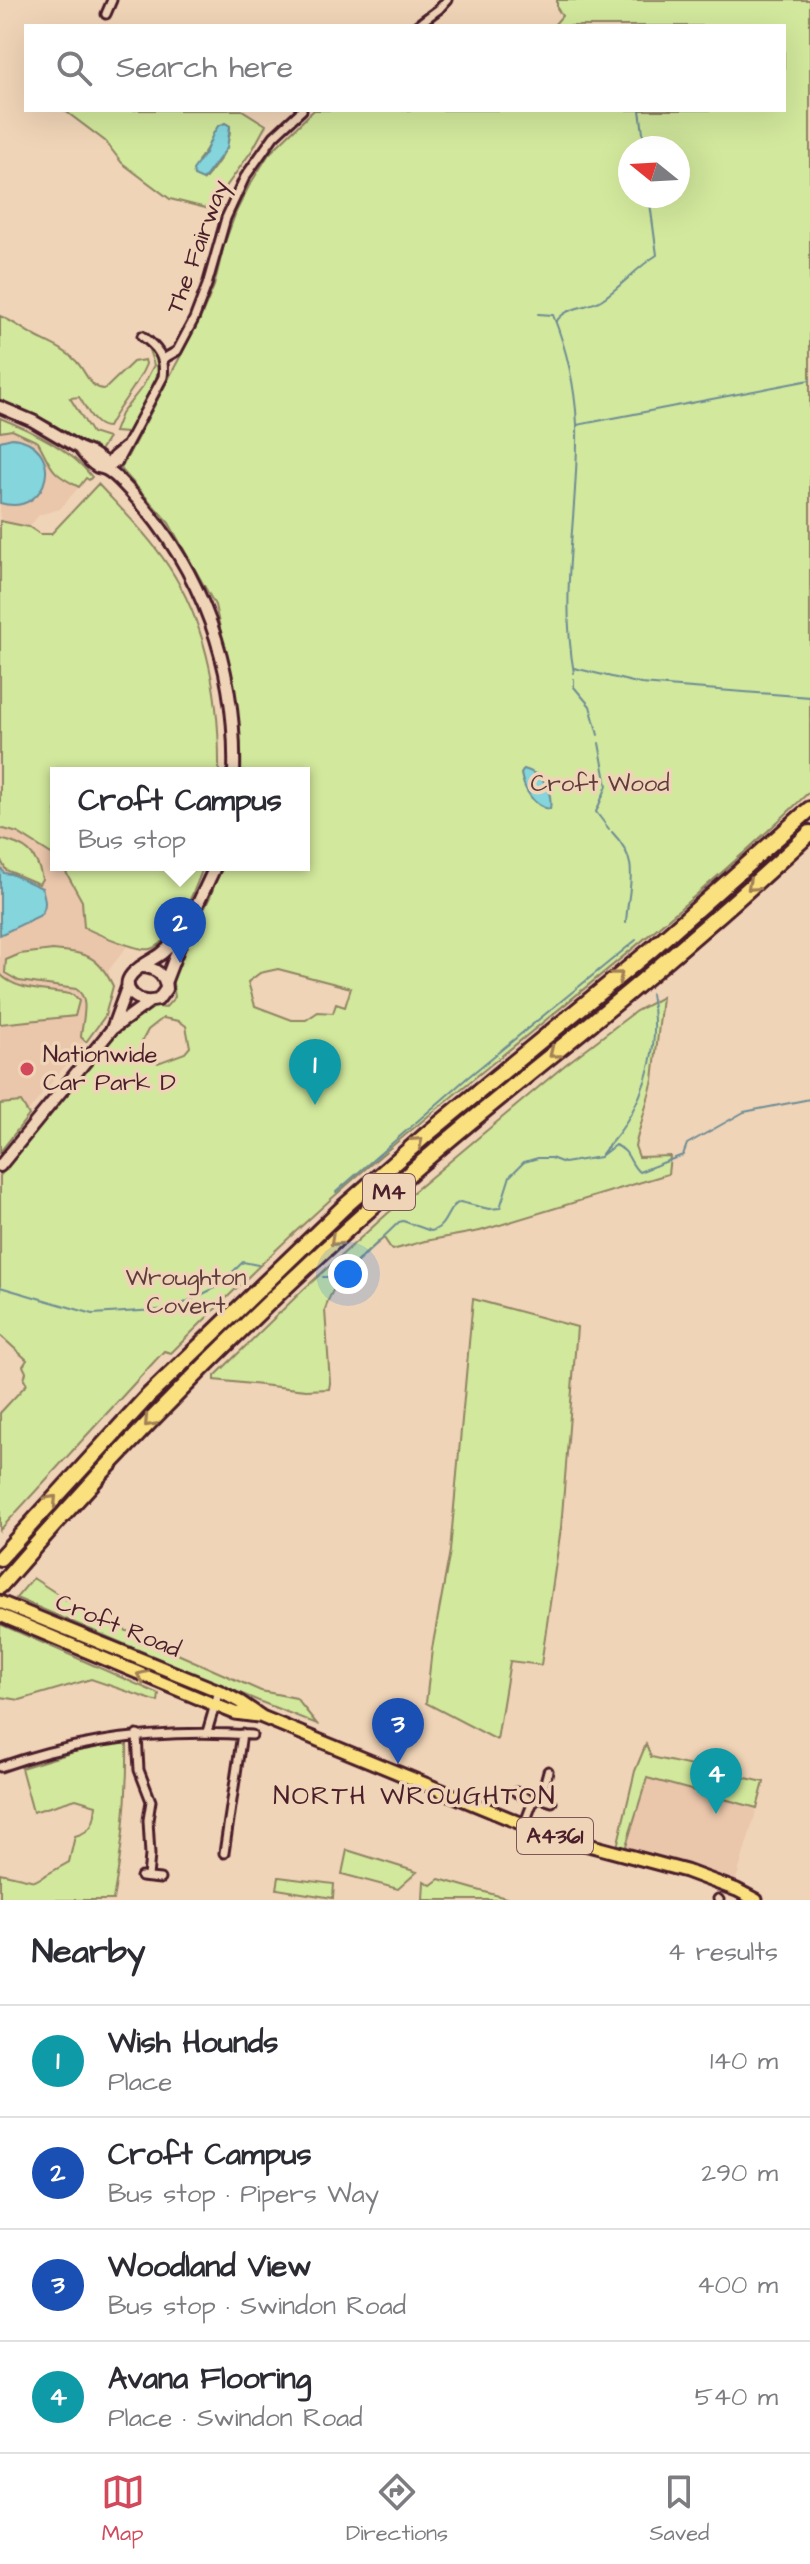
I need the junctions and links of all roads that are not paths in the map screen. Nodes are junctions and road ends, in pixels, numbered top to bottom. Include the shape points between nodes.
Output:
1 (112, 0) edge
2 (447, 0) edge
3 (106, 14) dead end
4 (418, 24) edge
5 (300, 112) edge
6 (142, 336) dead end
7 (163, 359) junction
8 (0, 407) edge
9 (105, 468) junction
10 (234, 767) edge
11 (810, 809) edge
12 (810, 833) edge
13 (213, 871) edge
14 (185, 931) junction
15 (140, 967) junction
16 (165, 983) junction
17 (128, 985) junction
18 (149, 1002) junction
19 (112, 1029) junction
20 (0, 1166) edge
21 (0, 1558) edge
22 (0, 1586) edge
23 (0, 1602) edge
24 (0, 1615) edge
25 (19, 1617) junction
26 (219, 1691) junction
27 (215, 1705) junction
28 (262, 1717) junction
29 (207, 1732) junction
30 (242, 1734) junction
31 (137, 1735) junction
32 (252, 1735) dead end
33 (0, 1767) edge
34 (548, 1771) dead end
35 (516, 1792) dead end
36 (536, 1800) junction
37 (552, 1802) dead end
38 (524, 1825) junction
39 (224, 1853) dead end
40 (160, 1879) dead end
41 (756, 1900) edge

1 - 3 street
2 - 4 street
5 - 7 street, The Fairway via 274,136 245,177 226,218 194,319 177,351
6 - 7 street
7 - 9 street via 163,377 117,463
8 - 9 main road via 103,461
9 - 10 main road via 169,539 206,607 228,685
21 -> 11 highway, M4 via 147,1397 345,1206
12 -> 22 highway, M4 via 323,1252 160,1411
13 - 14 main road
14 - 15 main road
14 - 16 main road
15 - 16 main road via 154,970
15 - 17 main road
16 - 18 main road via 163,995
17 - 18 main road via 132,994
17 - 19 main road
18 - 19 main road
19 - 20 main road
23 - 25 main road, Croft Road / A4361
24 - 25 main road, Croft Road / A4361
25 - 26 main road, Croft Road / A4361
27 -> 25 main road, Croft Road / A4361
26 - 27 street
26 - 28 main road, A4361
27 - 28 main road, A4361
27 - 29 street
28 - 38 main road, A4361
29 - 30 street
29 - 31 street
30 - 32 street
30 - 39 street
31 - 33 street
31 - 40 street via 139,1770 151,1801 145,1877
34 - 36 street
35 - 36 street
36 - 37 street
36 - 38 street
38 - 41 main road, A4361 via 694,1873

